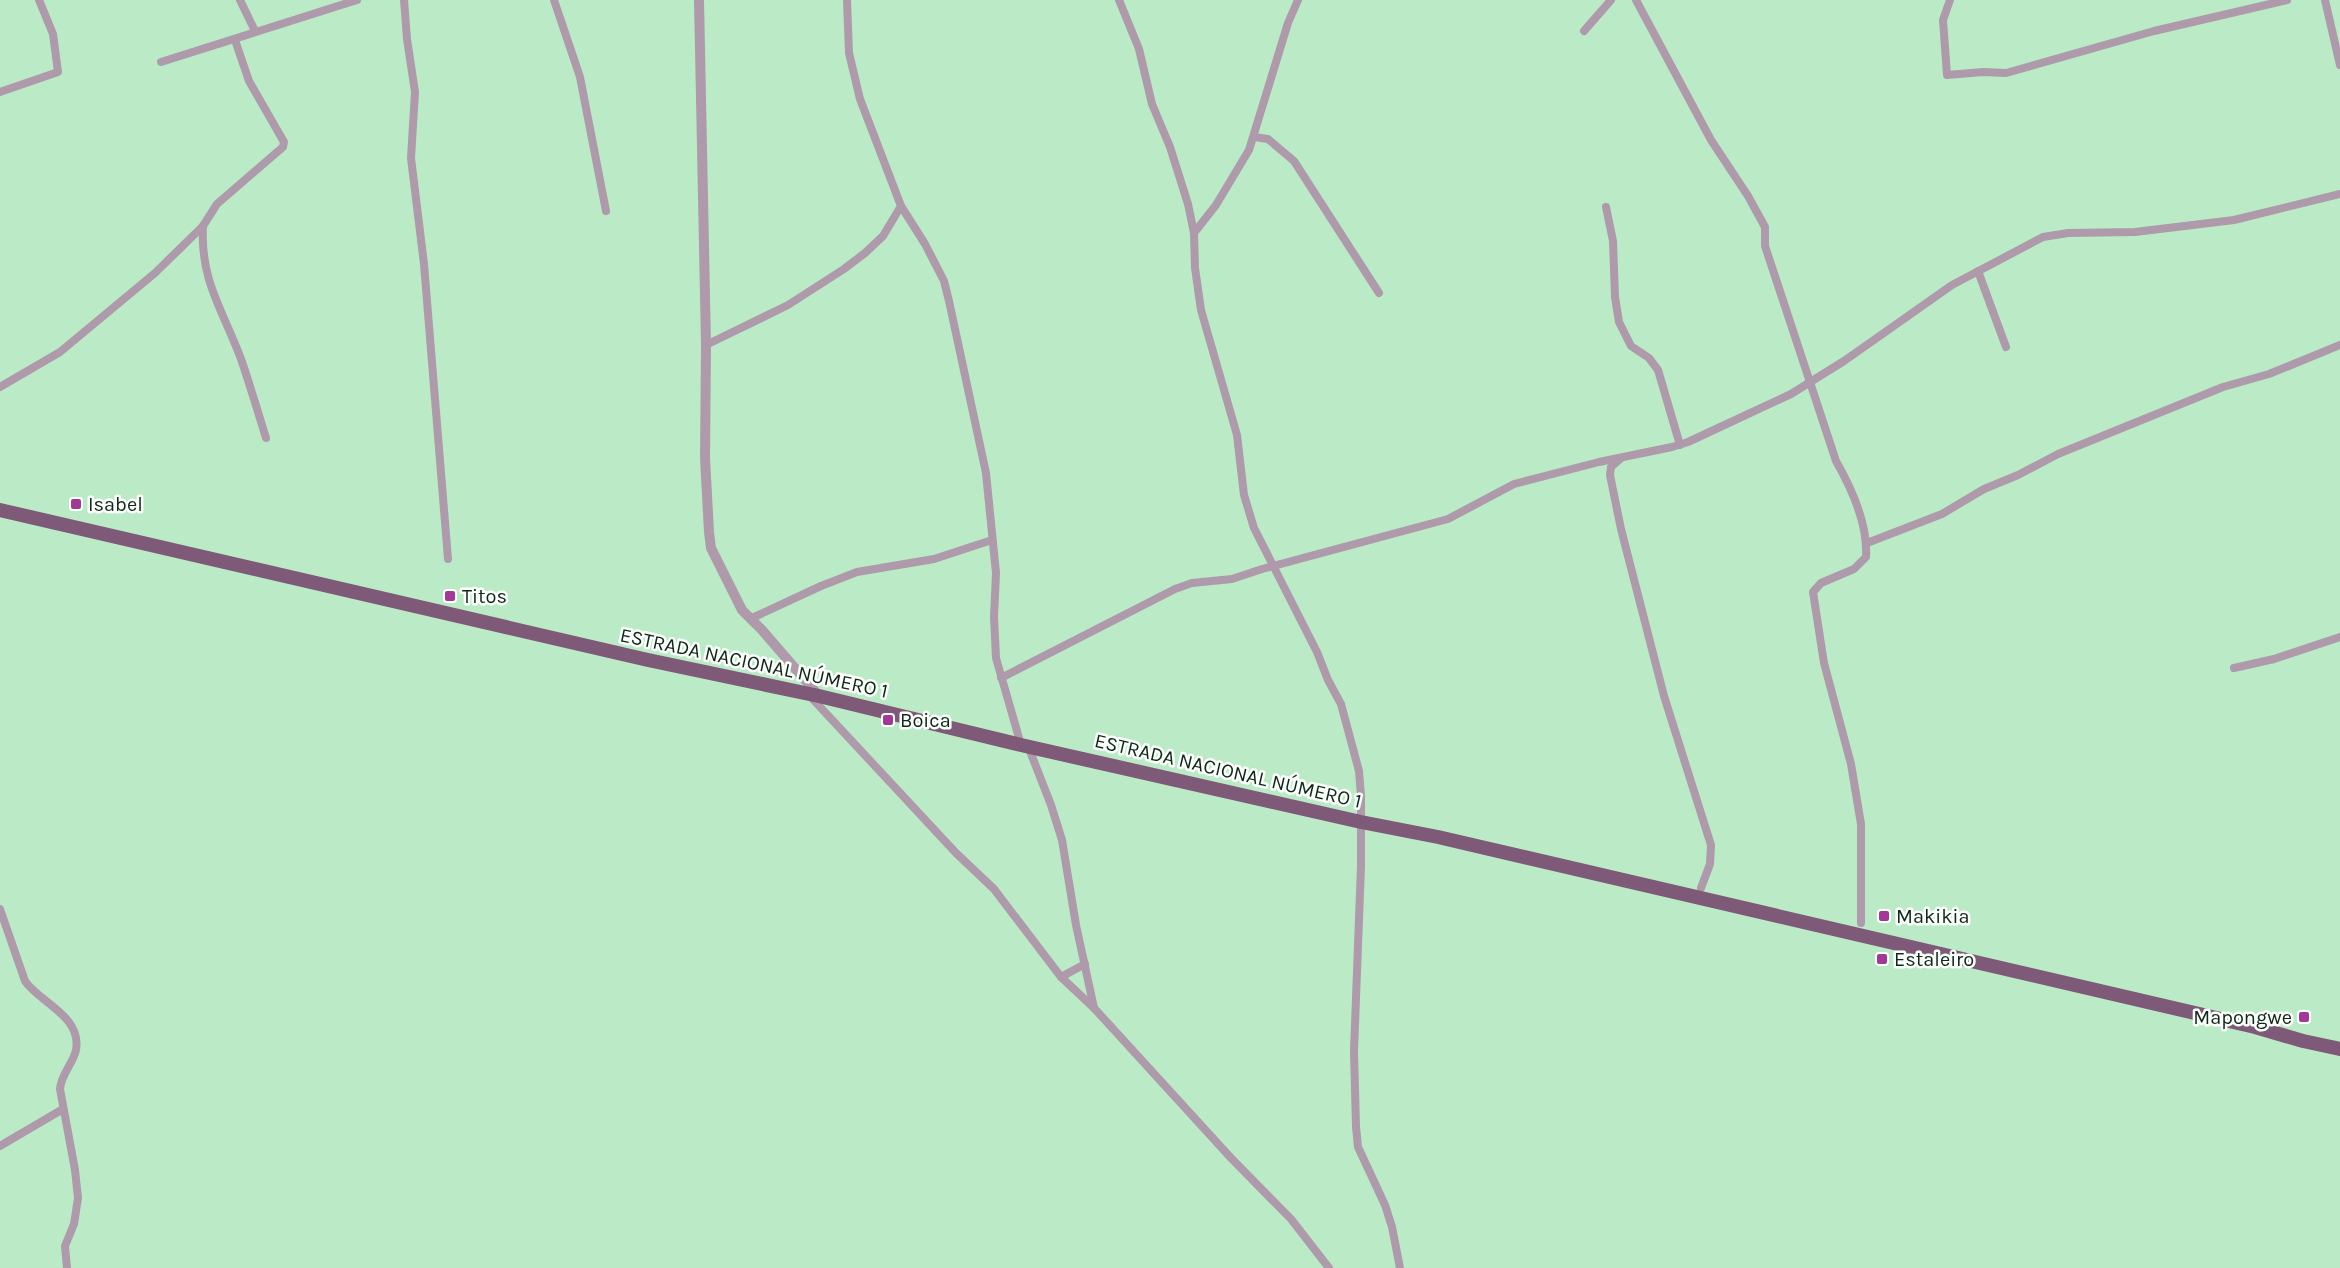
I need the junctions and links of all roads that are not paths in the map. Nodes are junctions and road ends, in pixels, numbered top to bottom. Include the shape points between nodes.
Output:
1 (39, 0) edge
2 (240, 0) edge
3 (357, 0) edge
4 (404, 0) edge
5 (554, 0) edge
6 (699, 0) edge
7 (847, 0) edge
8 (1119, 0) edge
9 (1298, 0) edge
10 (1611, 0) edge
11 (1636, 0) edge
12 (1950, 0) edge
13 (2287, 0) edge
14 (2325, 0) edge
15 (255, 31) junction
16 (1584, 31) dead end
17 (235, 40) junction
18 (161, 62) dead end
19 (2340, 65) edge
20 (0, 92) edge
21 (1254, 137) junction
22 (2340, 194) edge
23 (901, 206) junction
24 (1606, 207) dead end
25 (606, 211) dead end
26 (203, 226) junction
27 (1194, 233) junction
28 (1978, 271) junction
29 (1378, 293) dead end
30 (706, 345) junction
31 (2340, 345) edge
32 (2006, 347) dead end
33 (1810, 382) junction
34 (0, 387) edge
35 (266, 438) dead end
36 (1680, 445) junction
37 (1622, 457) junction
38 (0, 510) edge
39 (992, 540) junction
40 (1867, 543) junction
41 (448, 559) dead end
42 (1273, 566) junction
43 (750, 619) junction
44 (2340, 637) edge
45 (2234, 668) dead end
46 (1001, 678) junction
47 (813, 695) junction
48 (1024, 745) junction
49 (1361, 822) junction
50 (1701, 888) dead end
51 (0, 909) edge
52 (1861, 923) dead end
53 (1085, 964) junction
54 (1061, 977) junction
55 (1094, 1008) junction
56 (2340, 1049) edge
57 (63, 1109) junction
58 (0, 1146) edge
59 (68, 1268) edge
60 (1329, 1268) edge
61 (1400, 1268) edge

1 - 20 street via 52,34 58,72
2 - 15 street
3 - 15 street
4 - 41 street via 416,92 411,158 424,264
5 - 25 street via 580,77
6 - 30 street
7 - 23 street via 853,76
8 - 27 street via 1179,173
9 - 21 street
10 - 16 street
11 - 33 street via 1712,140 1765,227 1765,246
12 - 13 street via 1943,20 1947,75 2006,73 2154,31
14 - 19 street
15 - 17 street
17 - 18 street
17 - 26 street via 249,81 284,142 218,204
21 - 27 street via 1216,205
21 - 29 street via 1268,139 1294,160
22 - 28 street via 2234,220 2135,232 2043,237
23 - 30 street via 883,236 851,264 788,305
23 - 39 street via 944,281 986,472
24 - 36 street via 1614,241 1619,322 1631,346 1658,370
26 - 34 street via 155,273 60,352
26 - 35 street via 206,273 240,357
27 - 42 street via 1199,300 1237,435 1246,510
28 - 32 street
28 - 33 street
30 - 43 street via 705,458 711,548 738,605
31 - 40 street via 2269,374 2223,387 2058,454 1942,514
33 - 36 street
33 - 40 street
36 - 37 street
37 - 42 street via 1514,484 1448,519
37 - 50 street via 1611,466 1610,475 1621,529 1664,696 1711,846 1710,864
38 - 47 highway, ESTRADA NACIONAL NÚMERO 1
39 - 43 street via 934,559 858,572
39 - 46 street via 996,573 994,642
40 - 52 street via 1866,557 1854,568 1821,583 1813,591 1824,663 1851,764 1862,824
42 - 46 street via 1232,579 1175,588
42 - 49 street via 1341,704 1359,771
43 - 47 street
44 - 45 street
46 - 48 street
47 - 48 highway, ESTRADA NACIONAL NÚMERO 1
47 - 54 street via 956,853 994,889
48 - 49 highway, ESTRADA NACIONAL NÚMERO 1
48 - 53 street via 1062,840
49 - 56 highway, ESTRADA NACIONAL NÚMERO 1 via 1535,859
49 - 61 street via 1354,1051 1356,1127 1358,1147 1392,1227
51 - 57 street via 25,981 64,1016 76,1039 76,1049 60,1083
53 - 54 street
53 - 55 street
54 - 55 street
55 - 60 street via 1292,1219
57 - 58 street
57 - 59 street via 78,1198 65,1246

